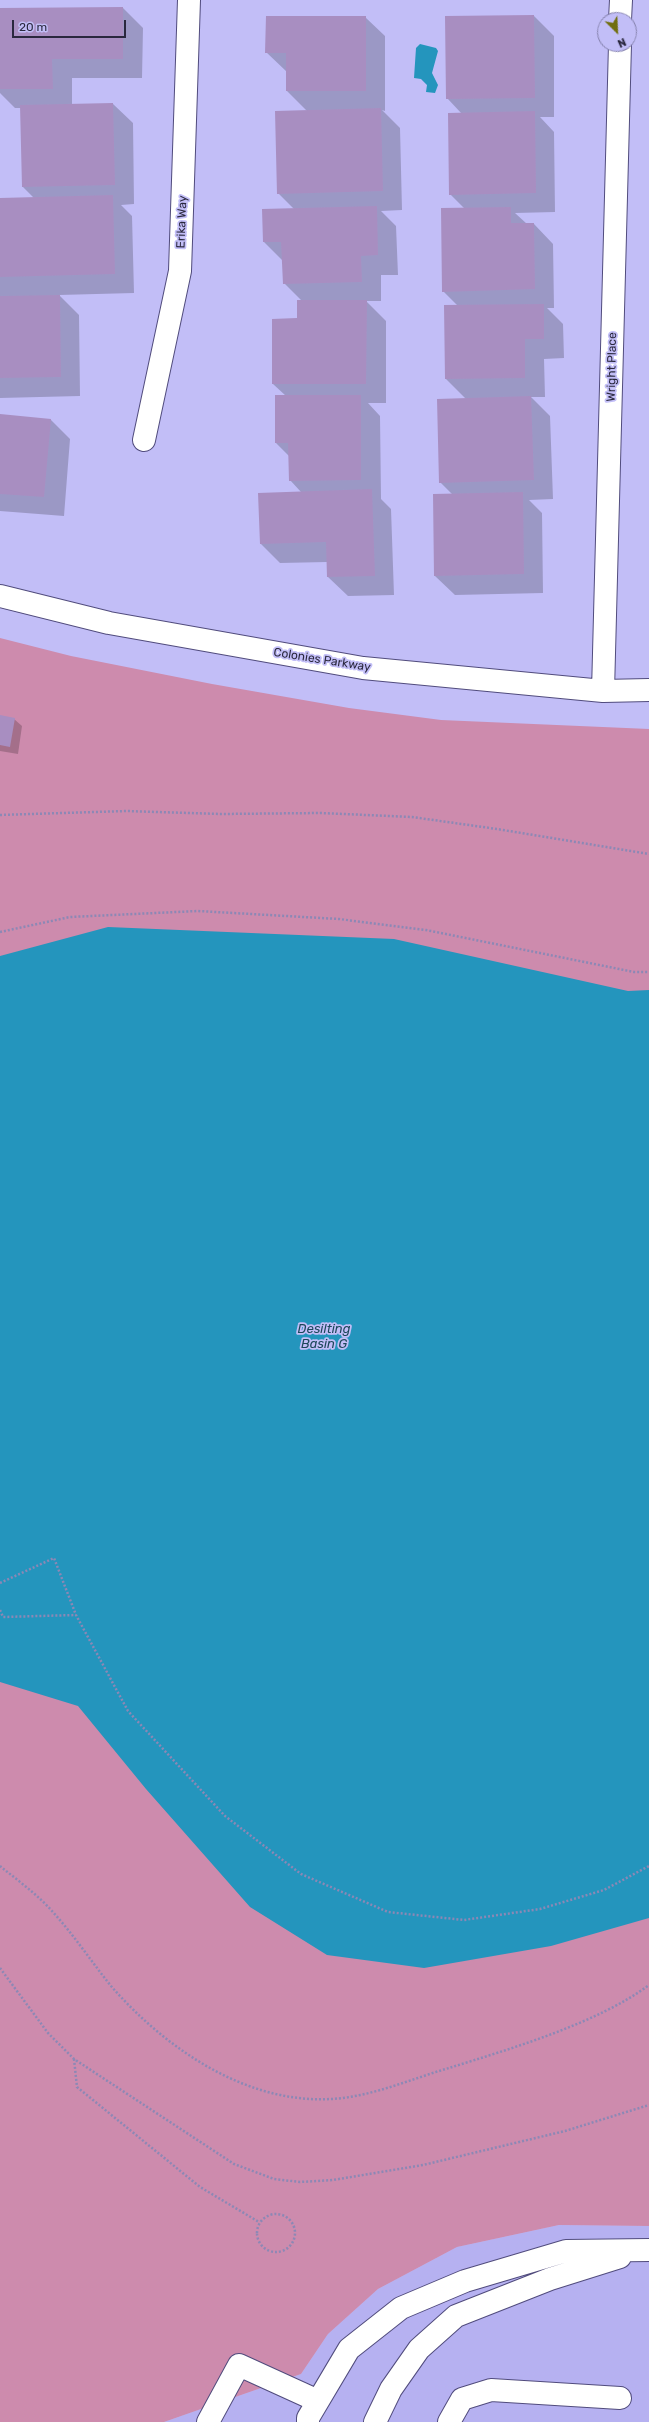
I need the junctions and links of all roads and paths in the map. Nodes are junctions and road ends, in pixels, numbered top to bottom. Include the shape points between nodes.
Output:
1 (189, 0) edge
2 (621, 0) edge
3 (620, 12) edge
4 (620, 52) edge
5 (144, 440) dead end
6 (0, 596) edge
7 (603, 690) junction
8 (649, 690) edge
9 (0, 815) edge
10 (649, 854) edge
11 (0, 932) edge
12 (649, 972) edge
13 (0, 1583) edge
14 (0, 1610) edge
15 (76, 1615) junction
16 (0, 1866) edge
17 (649, 1866) edge
18 (0, 1968) edge
19 (649, 1985) edge
20 (74, 2059) junction
21 (649, 2105) edge
22 (259, 2222) junction
23 (647, 2250) edge
24 (620, 2398) dead end
25 (318, 2401) junction
26 (208, 2422) edge
27 (308, 2422) edge
28 (375, 2422) edge
29 (449, 2422) edge

1 - 5 street, Erika Way via 180,271
2 - 3 street
4 - 7 street, Wright Place
6 - 7 street, Colonies Parkway via 109,623 363,668
7 - 8 street, Colonies Parkway
9 - 10 path via 126,811 221,814 321,813 412,817
11 - 12 path via 78,917 198,911 292,916 426,930 634,972
13 - 15 path via 54,1558
14 - 15 path via 4,1617
15 - 17 path via 128,1711 225,1816 302,1874 388,1912 464,1920 540,1909 604,1890
16 - 19 path via 51,1910 112,1986 170,2043 225,2075 260,2090 295,2099 332,2099 366,2093 488,2056 594,2016
18 - 20 path via 48,2033
20 - 21 path via 234,2164 274,2179 300,2182 333,2180 424,2165 565,2131
20 - 22 path via 77,2087 200,2187
22 - 22 path via 257,2237 266,2250 279,2252 291,2246 296,2231 289,2218 272,2213
23 - 25 street via 566,2251 465,2281 401,2308 349,2349
23 - 28 street via 550,2279 456,2316 419,2349 391,2389
24 - 29 street via 491,2390 462,2398
25 - 26 street via 238,2365
25 - 27 street

